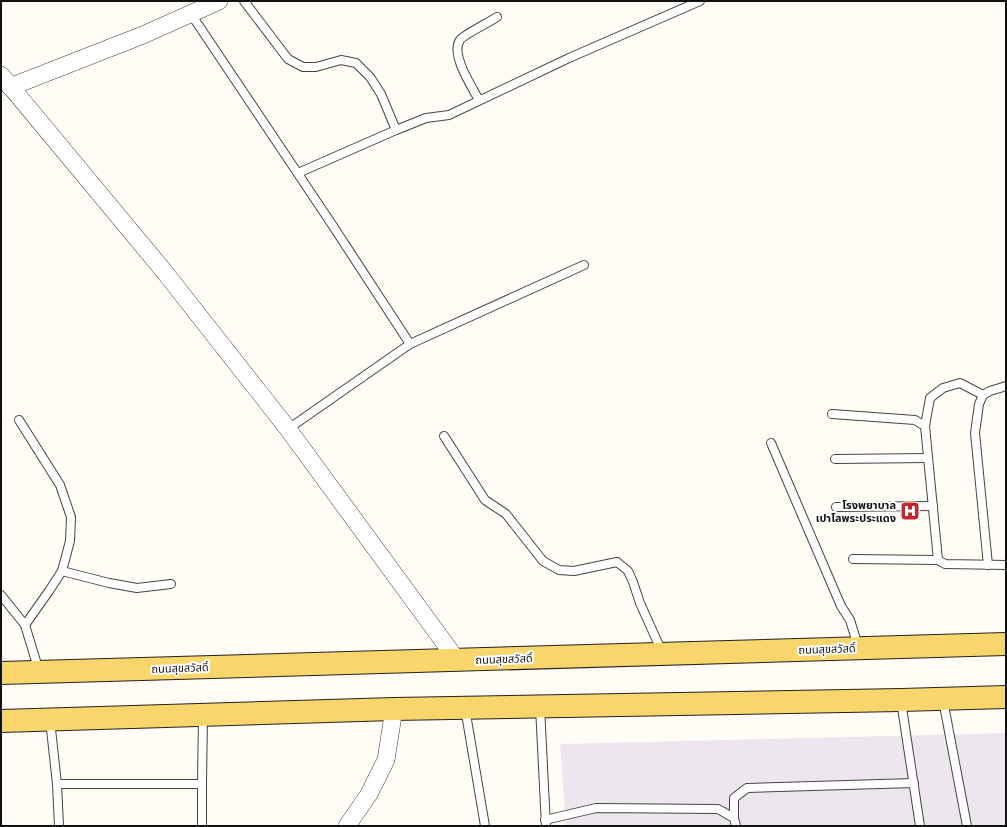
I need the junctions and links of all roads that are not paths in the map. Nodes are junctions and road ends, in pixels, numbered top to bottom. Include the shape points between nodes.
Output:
1 (219, 1) edge
2 (244, 1) edge
3 (700, 1) edge
4 (194, 8) edge
5 (497, 18) dead end
6 (6, 81) edge
7 (479, 100) junction
8 (396, 130) junction
9 (298, 174) junction
10 (584, 265) dead end
11 (410, 344) junction
12 (1006, 386) edge
13 (983, 395) junction
14 (832, 414) dead end
15 (19, 420) dead end
16 (924, 426) junction
17 (288, 429) junction
18 (444, 436) dead end
19 (771, 443) dead end
20 (928, 458) junction
21 (835, 459) dead end
22 (933, 506) junction
23 (836, 507) dead end
24 (853, 559) dead end
25 (938, 560) junction
26 (988, 565) junction
27 (1006, 566) edge
28 (62, 571) junction
29 (171, 584) dead end
30 (1, 594) edge
31 (25, 625) junction
32 (1006, 644) edge
33 (858, 648) junction
34 (663, 654) junction
35 (457, 660) junction
36 (39, 671) junction
37 (1, 673) edge
38 (1006, 698) edge
39 (942, 699) junction
40 (901, 700) junction
41 (540, 707) junction
42 (465, 708) junction
43 (394, 709) junction
44 (203, 715) junction
45 (50, 720) junction
46 (1, 721) edge
47 (914, 782) junction
48 (57, 784) junction
49 (202, 784) junction
50 (735, 822) edge
51 (546, 823) edge
52 (59, 826) edge
53 (202, 826) edge
54 (347, 826) edge
55 (485, 826) edge
56 (920, 826) edge
57 (967, 826) edge

1 - 4 street
2 - 8 lane via 288,59 303,67 316,67 341,60 356,63 370,77 381,94
3 - 7 lane
4 - 6 street via 143,35
4 - 9 lane
5 - 7 lane via 460,39 456,47 458,60
6 - 17 street via 163,270
7 - 8 lane via 449,115 426,118
8 - 9 lane
9 - 11 lane
10 - 11 lane
11 - 17 lane
12 - 13 lane
13 - 16 lane via 960,384 943,388 930,398
13 - 26 lane via 979,404 975,433
14 - 16 lane via 916,420
15 - 28 lane via 60,485 71,517 70,542
16 - 20 lane
17 - 35 street
18 - 34 lane via 485,500 506,514 543,561 559,570 574,571 617,562 628,571
19 - 33 lane via 841,606 850,620
20 - 21 lane
20 - 22 lane
22 - 23 lane
22 - 25 lane
24 - 25 lane
25 - 26 lane via 945,564
26 - 27 lane
28 - 29 lane via 137,588
28 - 31 lane
30 - 31 lane
31 - 36 lane
32 - 33 main road, ถนนสุขสวัสดิ์
33 - 34 main road, ถนนสุขสวัสดิ์
34 - 35 main road, ถนนสุขสวัสดิ์
35 - 36 main road, ถนนสุขสวัสดิ์
36 - 37 main road, ถนนสุขสวัสดิ์
38 - 39 main road
39 - 40 main road
39 - 57 lane
40 - 41 main road
40 - 47 lane
41 - 42 main road
41 - 51 lane
42 - 43 main road
42 - 55 lane
43 - 44 main road
43 - 54 street via 386,760 369,794
44 - 45 main road
44 - 49 lane
45 - 46 main road
45 - 48 lane
47 - 50 lane via 746,788 734,798
47 - 56 lane
48 - 49 lane
48 - 52 lane
49 - 53 lane
50 - 51 lane via 718,809 596,808

